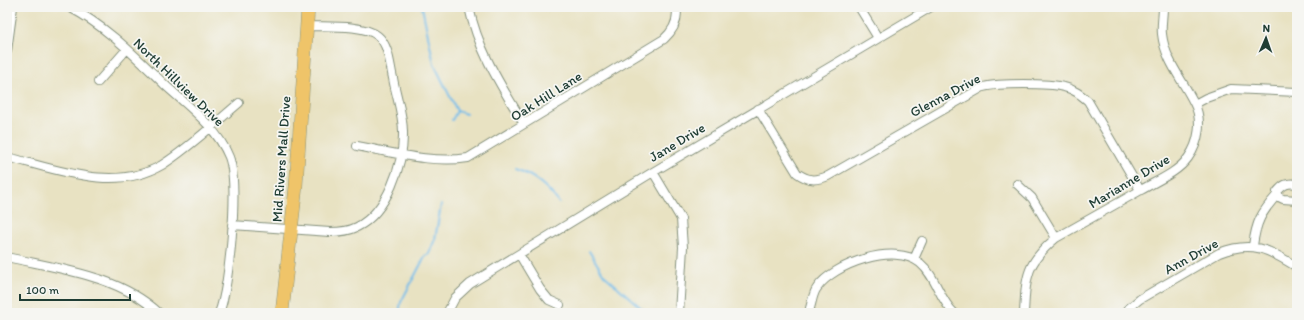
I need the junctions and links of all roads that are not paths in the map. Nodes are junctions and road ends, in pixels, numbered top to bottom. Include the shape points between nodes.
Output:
1 (13, 7) edge
2 (69, 7) edge
3 (308, 7) edge
4 (469, 7) edge
5 (676, 7) edge
6 (859, 7) edge
7 (932, 7) edge
8 (1163, 7) edge
9 (307, 26) junction
10 (878, 38) junction
11 (127, 49) junction
12 (7, 51) edge
13 (98, 82) dead end
14 (1297, 92) edge
15 (239, 103) dead end
16 (1195, 104) junction
17 (758, 109) junction
18 (524, 124) junction
19 (210, 126) junction
20 (357, 146) dead end
21 (402, 153) junction
22 (7, 157) edge
23 (652, 172) junction
24 (1016, 184) dead end
25 (1297, 184) edge
26 (1140, 190) junction
27 (1277, 195) junction
28 (1297, 200) edge
29 (232, 225) junction
30 (292, 230) junction
31 (1056, 238) junction
32 (922, 241) dead end
33 (1253, 246) junction
34 (519, 254) junction
35 (7, 257) edge
36 (914, 259) junction
37 (1297, 267) edge
38 (560, 305) dead end
39 (810, 308) dead end
40 (159, 313) edge
41 (219, 313) edge
42 (282, 313) edge
43 (447, 313) edge
44 (679, 313) edge
45 (954, 313) edge
46 (1024, 313) edge
47 (1126, 313) edge

1 - 12 street
2 - 11 street, North Hillview Drive via 99,24
3 - 9 main road, Mid Rivers Mall Drive
4 - 18 street via 484,54
5 - 18 street, Oak Hill Lane via 676,22 664,39
6 - 10 street
7 - 10 street, Jane Drive
8 - 16 street, Marianne Drive via 1164,46
9 - 21 street via 370,31 383,41 403,125
9 - 30 main road, Mid Rivers Mall Drive
10 - 17 street, Jane Drive
11 - 13 street
11 - 19 street, North Hillview Drive
14 - 16 street via 1231,90
15 - 19 street
16 - 26 street, Marianne Drive via 1198,114 1198,135 1188,158 1170,173
17 - 23 street, Jane Drive
17 - 26 street, Glenna Drive via 797,173 806,179 818,180 983,87 1000,84 1063,86 1081,95 1088,102
18 - 21 street, Oak Hill Lane via 468,158 439,160
19 - 22 street via 161,165 128,177 94,177
19 - 29 street, North Hillview Drive via 226,152 232,171
20 - 21 street, Oak Hill Lane
21 - 30 street via 393,184 369,219 344,232
23 - 34 street, Jane Drive
23 - 44 street via 681,219 683,247
24 - 31 street via 1032,198
25 - 27 street via 1289,183 1282,186
26 - 31 street, Marianne Drive
27 - 28 street via 1283,199
27 - 33 street via 1262,211 1255,227
29 - 30 street
29 - 41 street, North Hillview Drive via 226,292
30 - 42 main road, Mid Rivers Mall Drive
31 - 46 street, Marianne Drive via 1032,262
32 - 36 street
33 - 37 street, Ann Drive via 1276,254
33 - 47 street, Ann Drive via 1237,247 1219,253 1140,300
34 - 38 street via 540,289 549,300
34 - 43 street, Jane Drive via 470,284 456,298
35 - 40 street via 108,282 135,294
36 - 39 street via 906,256 879,256 845,267 817,288
36 - 45 street via 929,273 943,300

